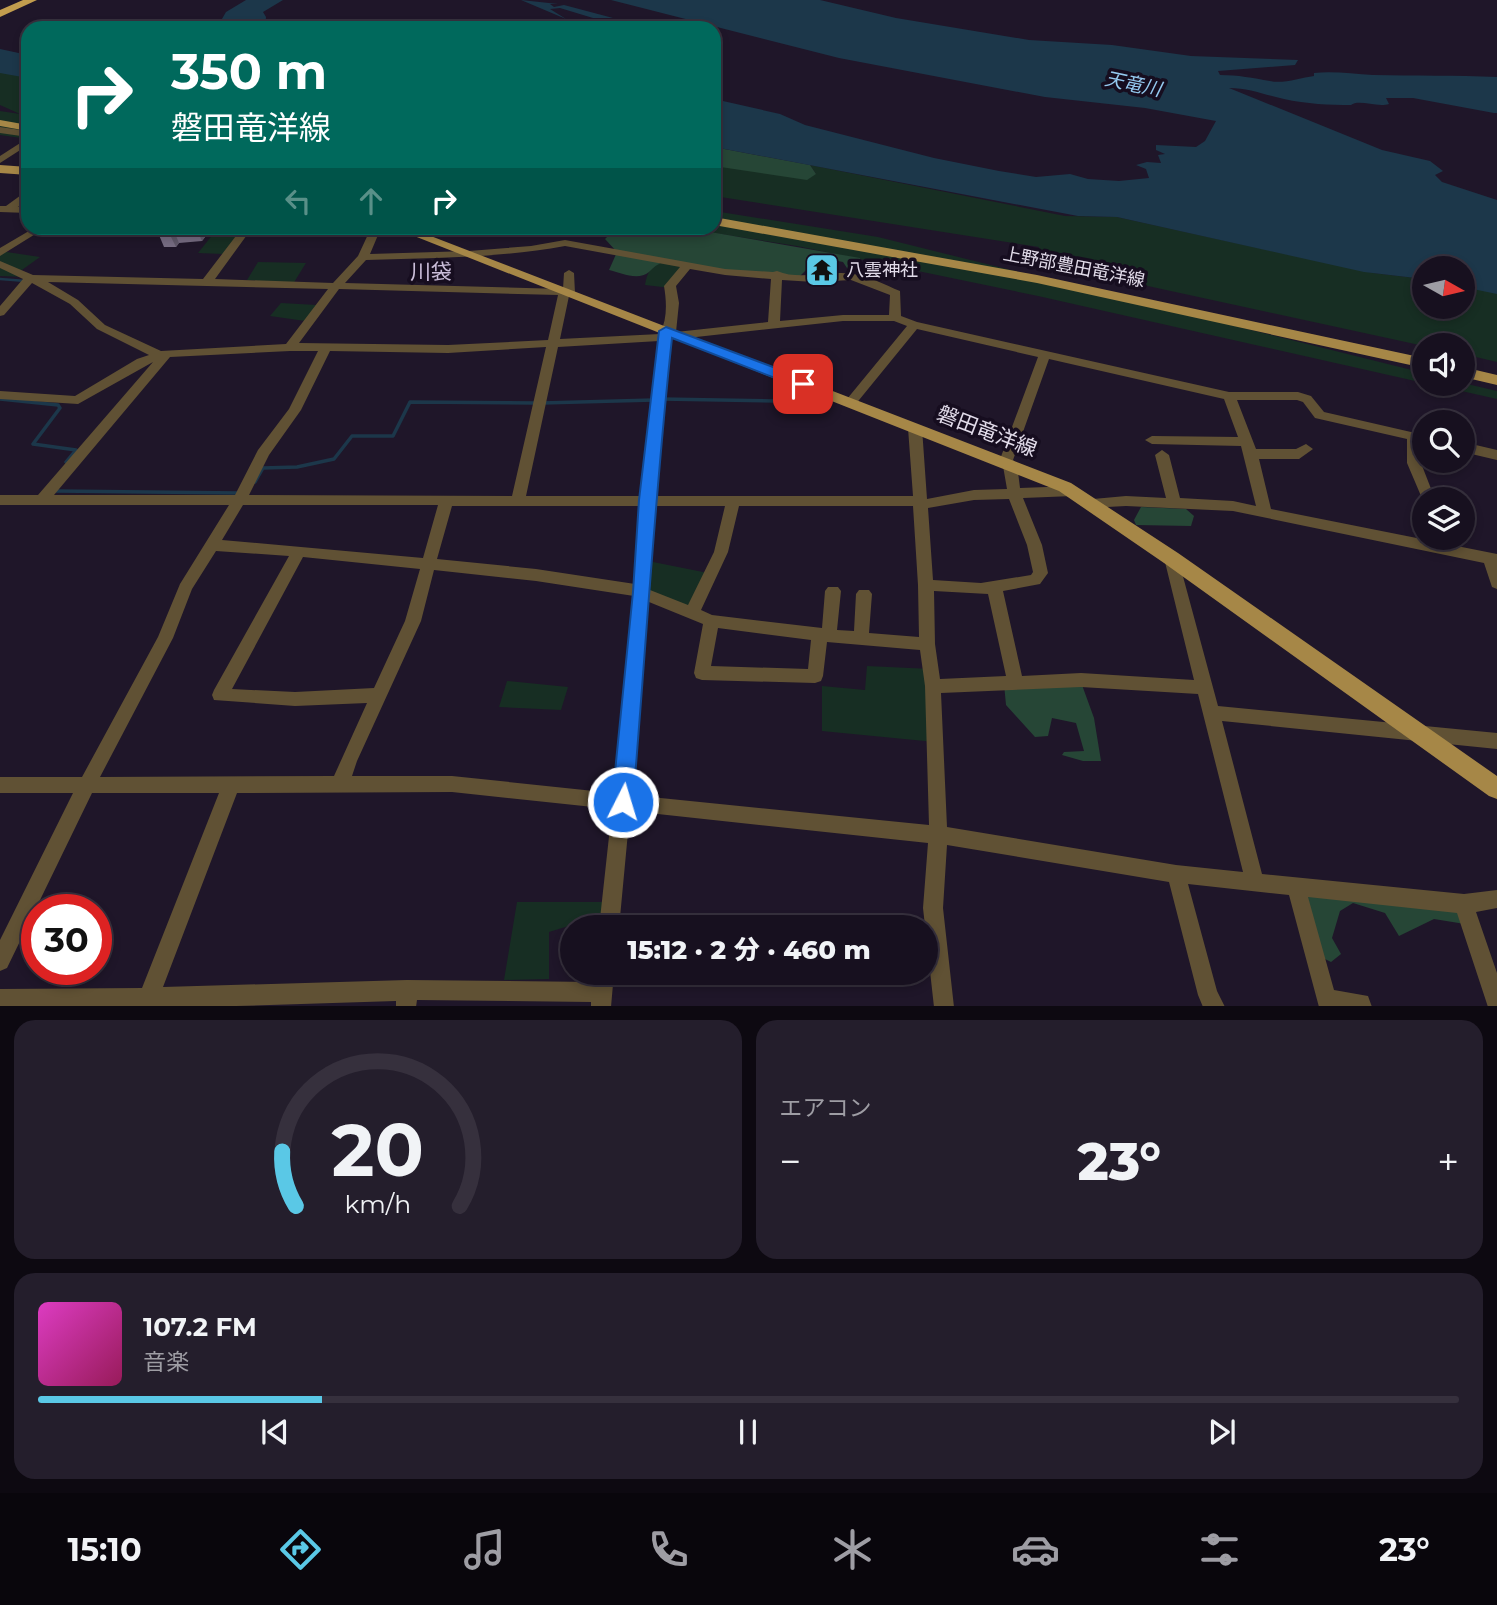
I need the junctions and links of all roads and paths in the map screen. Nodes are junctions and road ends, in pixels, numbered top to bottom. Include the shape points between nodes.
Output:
1 (32, 0) edge
2 (0, 15) edge
3 (0, 123) edge
4 (21, 127) edge
5 (0, 130) edge
6 (21, 133) edge
7 (21, 146) edge
8 (0, 160) edge
9 (0, 169) edge
10 (21, 170) edge
11 (21, 198) edge
12 (4, 210) edge
13 (721, 222) edge
14 (29, 235) edge
15 (242, 235) edge
16 (373, 235) edge
17 (419, 235) edge
18 (0, 253) edge
19 (469, 254) junction
20 (363, 257) junction
21 (848, 261) dead end
22 (0, 264) edge
23 (687, 266) junction
24 (569, 273) dead end
25 (777, 274) junction
26 (846, 277) junction
27 (30, 278) junction
28 (818, 278) junction
29 (207, 282) junction
30 (336, 286) junction
31 (823, 290) dead end
32 (566, 293) junction
33 (0, 313) edge
34 (895, 318) junction
35 (774, 325) junction
36 (914, 326) junction
37 (670, 334) junction
38 (552, 342) junction
39 (290, 347) junction
40 (326, 348) junction
41 (162, 354) junction
42 (1045, 355) junction
43 (1412, 360) edge
44 (822, 363) dead end
45 (1475, 375) edge
46 (1497, 380) edge
47 (803, 384) junction
48 (0, 396) edge
49 (1229, 396) junction
50 (851, 402) junction
51 (915, 428) junction
52 (1412, 435) edge
53 (1152, 440) dead end
54 (1249, 448) junction
55 (1306, 449) dead end
56 (1475, 450) edge
57 (1162, 455) dead end
58 (1497, 455) edge
59 (1008, 463) junction
60 (1013, 491) junction
61 (1073, 491) junction
62 (0, 500) edge
63 (41, 500) junction
64 (518, 500) junction
65 (647, 500) junction
66 (239, 501) junction
67 (446, 501) junction
68 (733, 501) junction
69 (919, 503) junction
70 (1174, 503) junction
71 (1093, 504) junction
72 (1265, 513) junction
73 (1412, 538) edge
74 (212, 545) junction
75 (1463, 550) edge
76 (299, 551) junction
77 (1171, 558) junction
78 (1493, 559) edge
79 (428, 565) junction
80 (1497, 583) edge
81 (926, 585) junction
82 (994, 587) junction
83 (833, 591) dead end
84 (642, 592) junction
85 (864, 594) dead end
86 (691, 613) junction
87 (711, 621) junction
88 (825, 635) junction
89 (861, 638) junction
90 (927, 644) junction
91 (1016, 683) junction
92 (933, 686) junction
93 (1203, 687) junction
94 (380, 695) junction
95 (1212, 713) junction
96 (1420, 734) junction
97 (1497, 741) edge
98 (232, 783) junction
99 (341, 783) junction
100 (88, 784) junction
101 (0, 785) edge
102 (1497, 789) edge
103 (623, 802) junction
104 (937, 837) junction
105 (1176, 874) junction
106 (1255, 883) junction
107 (1296, 887) junction
108 (1497, 900) edge
109 (1464, 904) junction
110 (610, 915) edge
111 (0, 961) edge
112 (603, 990) edge
113 (406, 998) edge
114 (0, 999) edge
115 (147, 1002) edge
116 (1497, 1003) edge
117 (944, 1006) edge
118 (1215, 1006) edge
119 (1362, 1006) edge

1 - 2 highway
3 - 4 main road
5 - 6 street
7 - 8 street
9 - 10 main road
11 - 12 street
13 - 43 main road, 上野部豊田竜洋線 via 1051,281
14 - 18 street
15 - 29 street
16 - 20 street
17 - 19 main road, 磐田竜洋線
19 - 20 street
19 - 23 street via 565,243
19 - 32 main road, 磐田竜洋線
20 - 30 street
21 - 26 street
22 - 27 street
23 - 25 street
23 - 37 street via 670,286
24 - 32 street
25 - 28 street
25 - 35 street
26 - 28 street
26 - 34 street via 896,293
27 - 29 street
27 - 33 street
27 - 41 street via 74,302 101,327
28 - 31 street
29 - 30 street
30 - 32 street
30 - 39 street
32 - 37 main road, 磐田竜洋線
32 - 38 street
34 - 35 street
34 - 36 street
35 - 37 street
36 - 42 street
36 - 50 street
37 - 38 street
37 - 47 main road, 磐田竜洋線
37 - 65 street
38 - 40 street via 448,349
38 - 64 street
39 - 40 street
39 - 41 street
40 - 66 street via 295,410 263,453
41 - 48 street via 78,400
41 - 63 street
42 - 49 street
42 - 59 street
44 - 47 street
45 - 46 main road
47 - 50 main road, 磐田竜洋線
49 - 52 street via 1298,396 1307,399 1320,415
49 - 54 street
50 - 51 main road, 磐田竜洋線
51 - 59 main road, 磐田竜洋線
51 - 69 street
53 - 54 street
54 - 55 street via 1299,454
54 - 72 street
56 - 58 street
57 - 70 street
59 - 60 street
59 - 61 main road, 磐田竜洋線
60 - 61 street
60 - 69 street
60 - 82 street via 1041,573 1035,580
61 - 71 main road, 磐田竜洋線
62 - 63 street
63 - 66 street
64 - 65 street
64 - 67 street
65 - 68 street
65 - 84 street
66 - 67 street
66 - 74 street
67 - 79 street
68 - 69 street
68 - 86 street via 721,552
69 - 81 street
70 - 71 street
70 - 72 street
71 - 77 main road, 磐田竜洋線
72 - 73 street
74 - 76 street
74 - 100 street via 185,589 165,638
75 - 78 street
76 - 79 street
76 - 94 street via 220,695 295,699
77 - 93 street
77 - 96 main road, 磐田竜洋線
78 - 80 street
79 - 84 street via 536,575
79 - 94 street via 413,621
81 - 82 street
81 - 90 street
82 - 91 street
83 - 88 street
84 - 86 street
84 - 103 street
85 - 89 street
86 - 87 street
87 - 88 street
87 - 88 street via 702,673 815,676
88 - 89 street
89 - 90 street
90 - 92 street
91 - 92 street
91 - 93 street via 1081,680
92 - 104 street
93 - 95 street
94 - 99 street
95 - 96 street
95 - 106 street
96 - 97 street
96 - 102 main road, 磐田竜洋線
98 - 99 street
98 - 100 street
98 - 115 street
99 - 103 street via 452,783
100 - 101 street
100 - 111 street
103 - 104 street
103 - 110 street
104 - 105 street
104 - 117 street via 933,908
105 - 106 street
105 - 118 street
106 - 107 street
107 - 109 street
107 - 119 street via 1326,999
108 - 109 street
109 - 116 street
112 - 113 street
113 - 115 street
114 - 115 street

